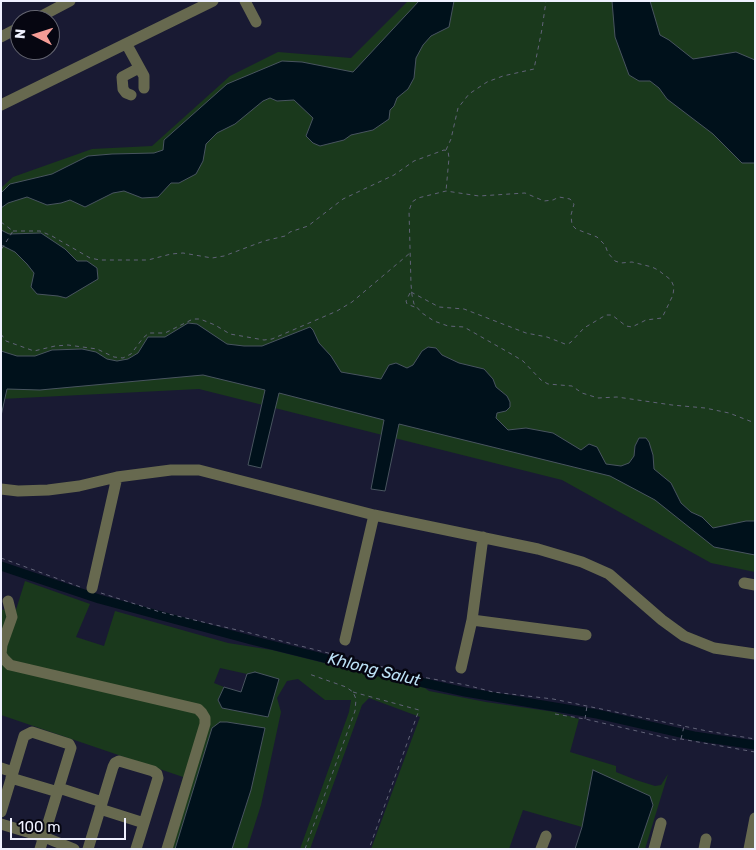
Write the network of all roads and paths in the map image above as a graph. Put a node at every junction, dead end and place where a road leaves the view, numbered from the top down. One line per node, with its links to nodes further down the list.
1 (70, 1): 5 (street)
2 (246, 1): 6 (street)
3 (546, 1): 12 (path)
4 (209, 2): 7 (street)
5 (53, 10)
6 (256, 22)
7 (127, 45): 8 (street); 11 (street)
8 (139, 68): 9 (street); 10 (street)
9 (144, 88)
10 (131, 95)
11 (3, 100)
12 (446, 150): 13 (path); 15 (path)
13 (446, 191): 17 (path); 18 (path)
14 (1, 222): 15 (path)
15 (12, 231): 16 (path)
16 (1, 250)
17 (411, 252): 18 (path); 20 (path)
18 (412, 292): 19 (path); 19 (path)
19 (418, 308): 21 (path)
20 (1, 334)
21 (755, 423)
22 (117, 477): 23 (street); 24 (street); 27 (street)
23 (1, 489)
24 (374, 515): 25 (street); 31 (street)
25 (483, 537): 29 (street); 32 (street)
26 (1, 558): 27 (path)
27 (92, 590): 36 (path)
28 (8, 601): 58 (street)
29 (472, 620): 30 (street); 33 (street)
30 (586, 635)
31 (345, 640)
32 (755, 654)
33 (460, 668)
34 (309, 674): 35 (path)
35 (353, 692): 59 (path); 60 (path)
36 (587, 707): 38 (path); 39 (path)
37 (555, 714): 38 (path)
38 (585, 718): 40 (path)
39 (684, 726): 40 (path); 41 (path)
40 (681, 738): 42 (path)
41 (755, 739)
42 (755, 752)
43 (1, 768): 44 (street)
44 (12, 775): 45 (street); 45 (street); 47 (street)
45 (59, 790): 46 (street); 53 (street)
46 (101, 805): 49 (street); 49 (street); 56 (street)
47 (1, 812)
48 (755, 818): 63 (street)
49 (144, 823): 57 (street)
50 (661, 823): 62 (street)
51 (1, 824): 53 (street)
52 (546, 836): 61 (street)
53 (44, 837): 54 (street); 55 (street)
54 (40, 849)
55 (74, 849)
56 (88, 849)
57 (136, 849)
58 (166, 849)
59 (305, 849)
60 (369, 849)
61 (541, 849)
62 (654, 849)
63 (749, 849)

